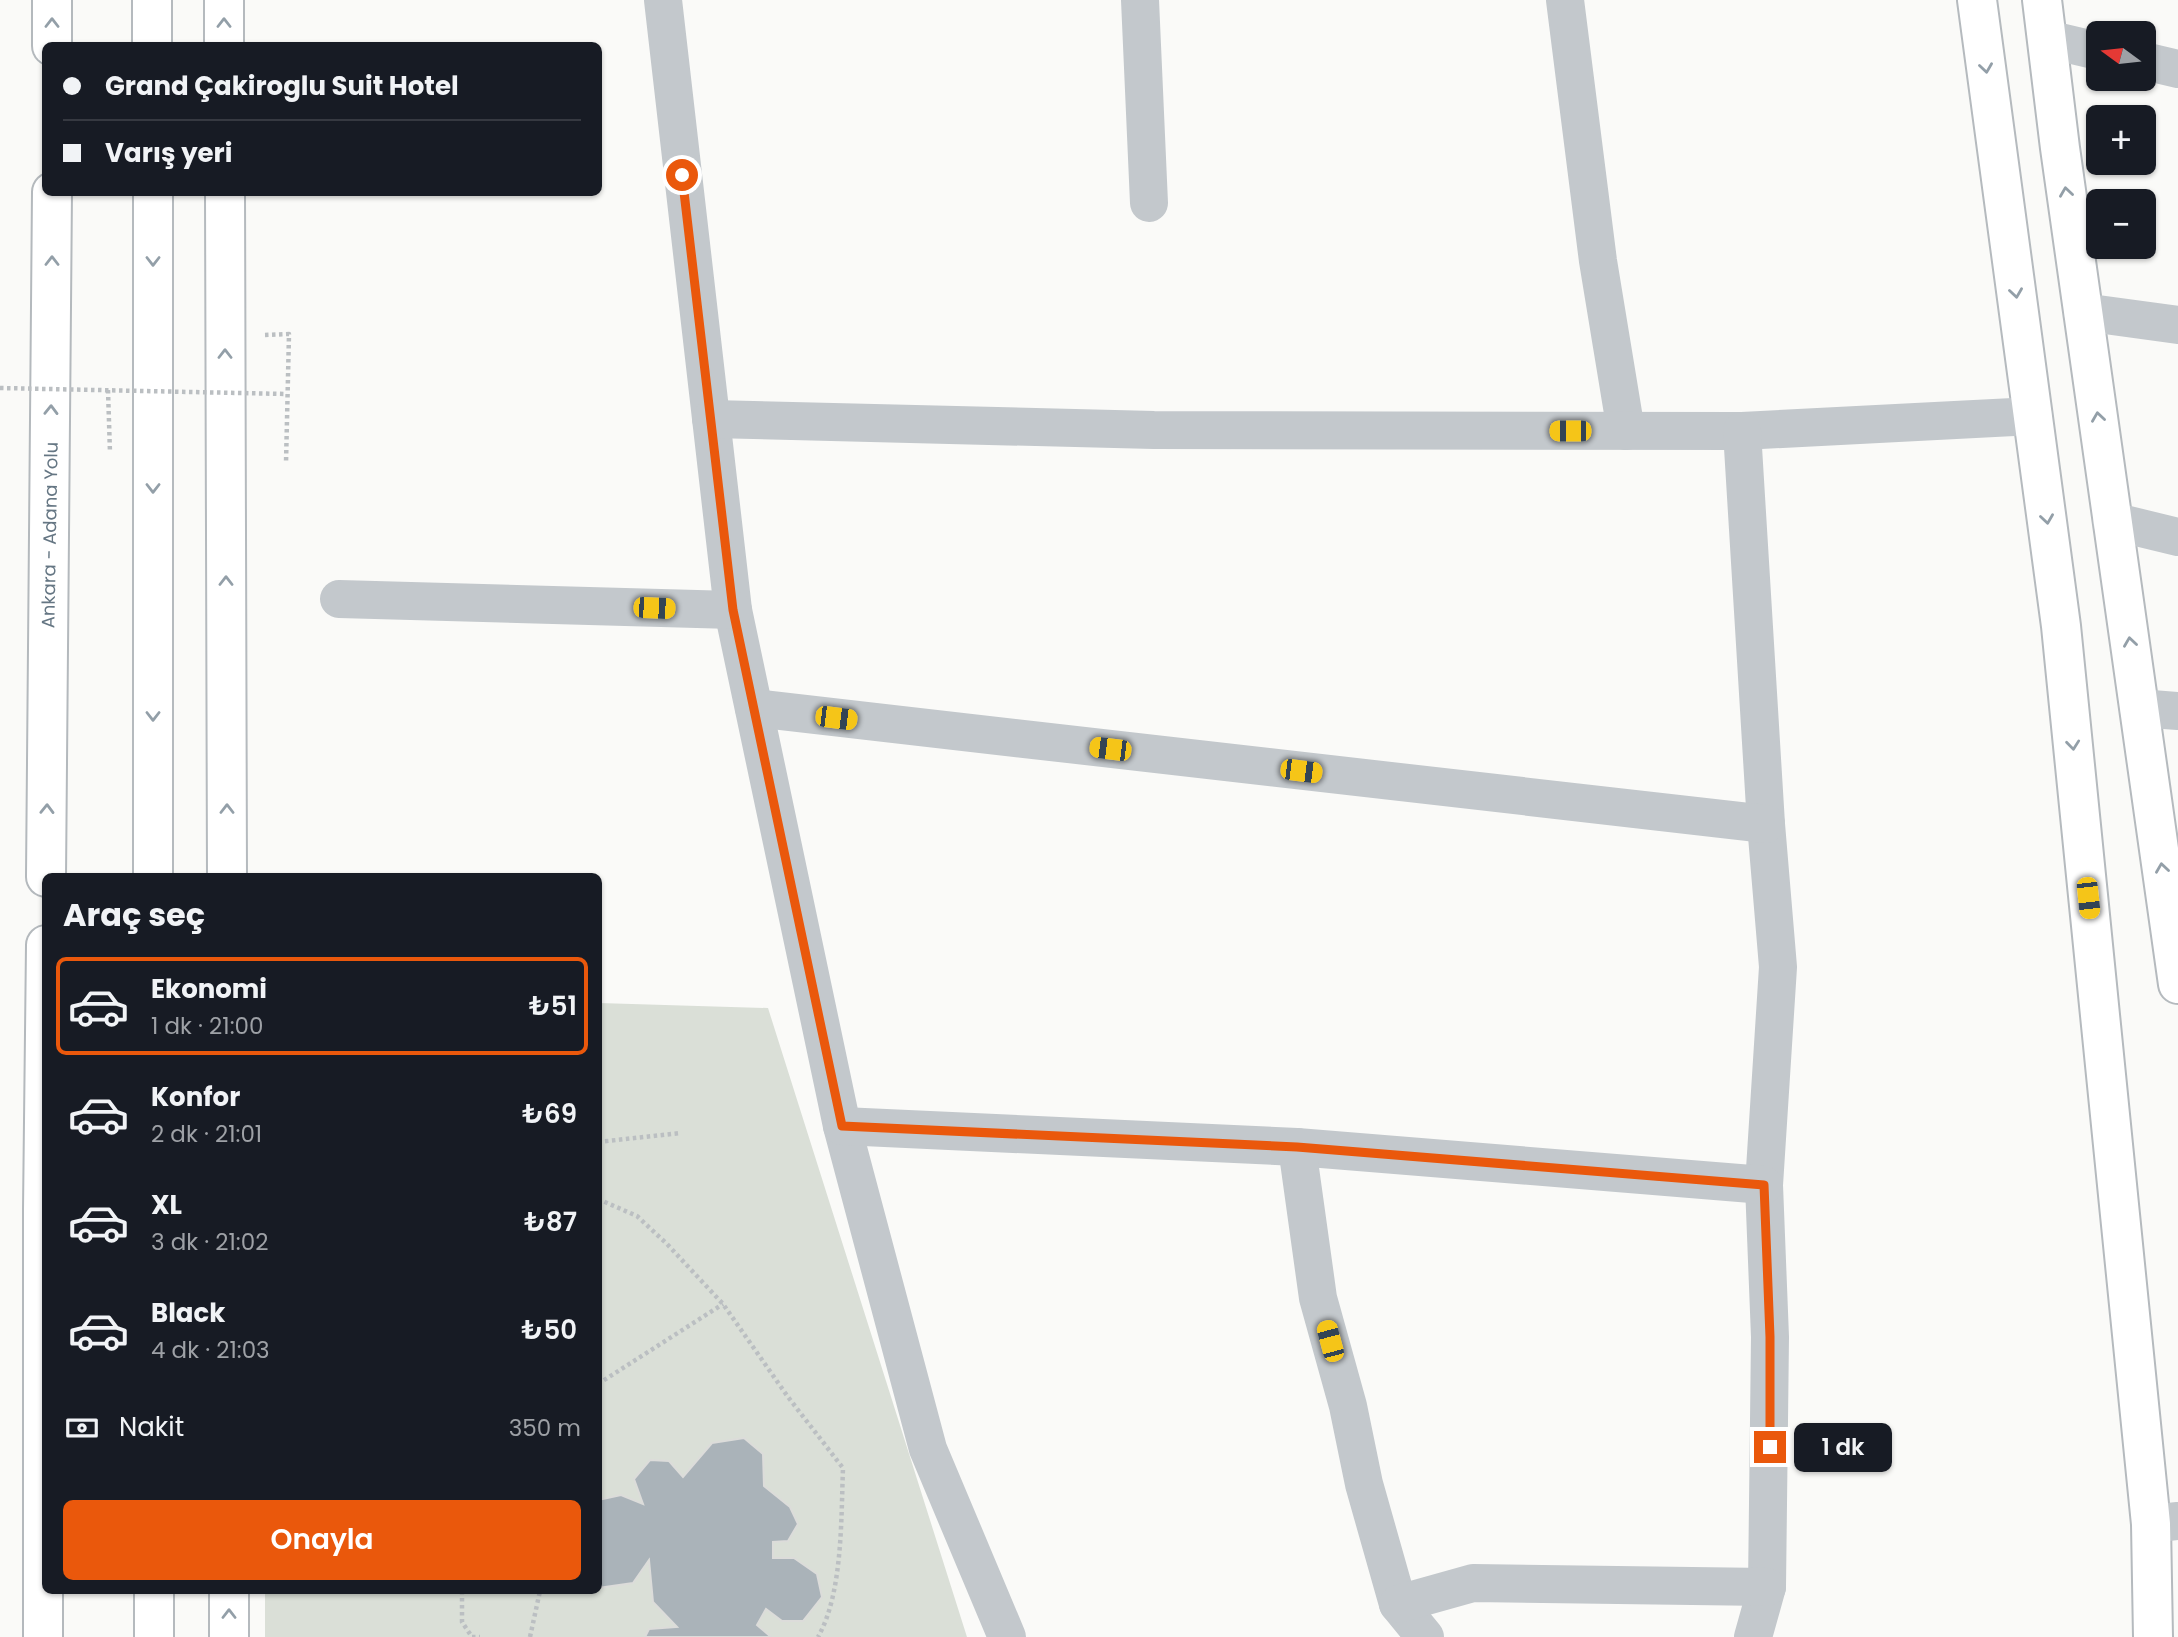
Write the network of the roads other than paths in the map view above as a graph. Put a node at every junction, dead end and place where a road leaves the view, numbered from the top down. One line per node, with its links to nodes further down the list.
1 (52, 0): 10 (main road, one-way to 1)
2 (152, 0): 11 (main road)
3 (224, 0): 12 (main road, one-way to 3)
4 (663, 0): 23 (street)
5 (1140, 0): 19 (street)
6 (1565, 0): 24 (street)
7 (1977, 0): 22 (main road, one-way to 22)
8 (2042, 0): 9 (main road)
9 (2047, 39): 13 (street); 20 (main road, one-way to 9)
10 (52, 42)
11 (152, 42)
12 (224, 42)
13 (2086, 48)
14 (2156, 64): 15 (street)
15 (2178, 69)
16 (52, 196): 34 (main road, Ankara - Adana Yolu, one-way to 16)
17 (153, 196): 35 (main road, one-way to 35)
18 (225, 196): 36 (main road, one-way to 18)
19 (1149, 203)
20 (2083, 312): 21 (street); 26 (main road, one-way to 20)
21 (2178, 325)
22 (2033, 416): 25 (street); 41 (main road, one-way to 41)
23 (710, 419): 24 (street); 29 (street)
24 (1626, 431): 25 (street)
25 (1742, 431): 33 (street)
26 (2112, 520): 27 (street); 31 (main road, one-way to 26)
27 (2178, 537)
28 (339, 599): 29 (street)
29 (733, 610): 30 (street)
30 (754, 708): 33 (street); 38 (street)
31 (2139, 708): 32 (street); 37 (main road, one-way to 31)
32 (2178, 711)
33 (1766, 824): 40 (street)
34 (46, 873)
35 (153, 873)
36 (227, 873)
37 (2178, 984)
38 (842, 1126): 39 (street); 50 (street)
39 (1297, 1147): 40 (street); 46 (street)
40 (1764, 1185): 42 (street)
41 (2165, 1522): 53 (main road)
42 (1766, 1587): 46 (street); 52 (street)
43 (43, 1594): 47 (main road)
44 (154, 1594): 48 (main road)
45 (229, 1594): 49 (main road, one-way to 45)
46 (1398, 1604): 51 (street)
47 (43, 1637)
48 (155, 1637)
49 (229, 1637)
50 (1007, 1637)
51 (1425, 1637)
52 (1754, 1637)
53 (2153, 1637)

